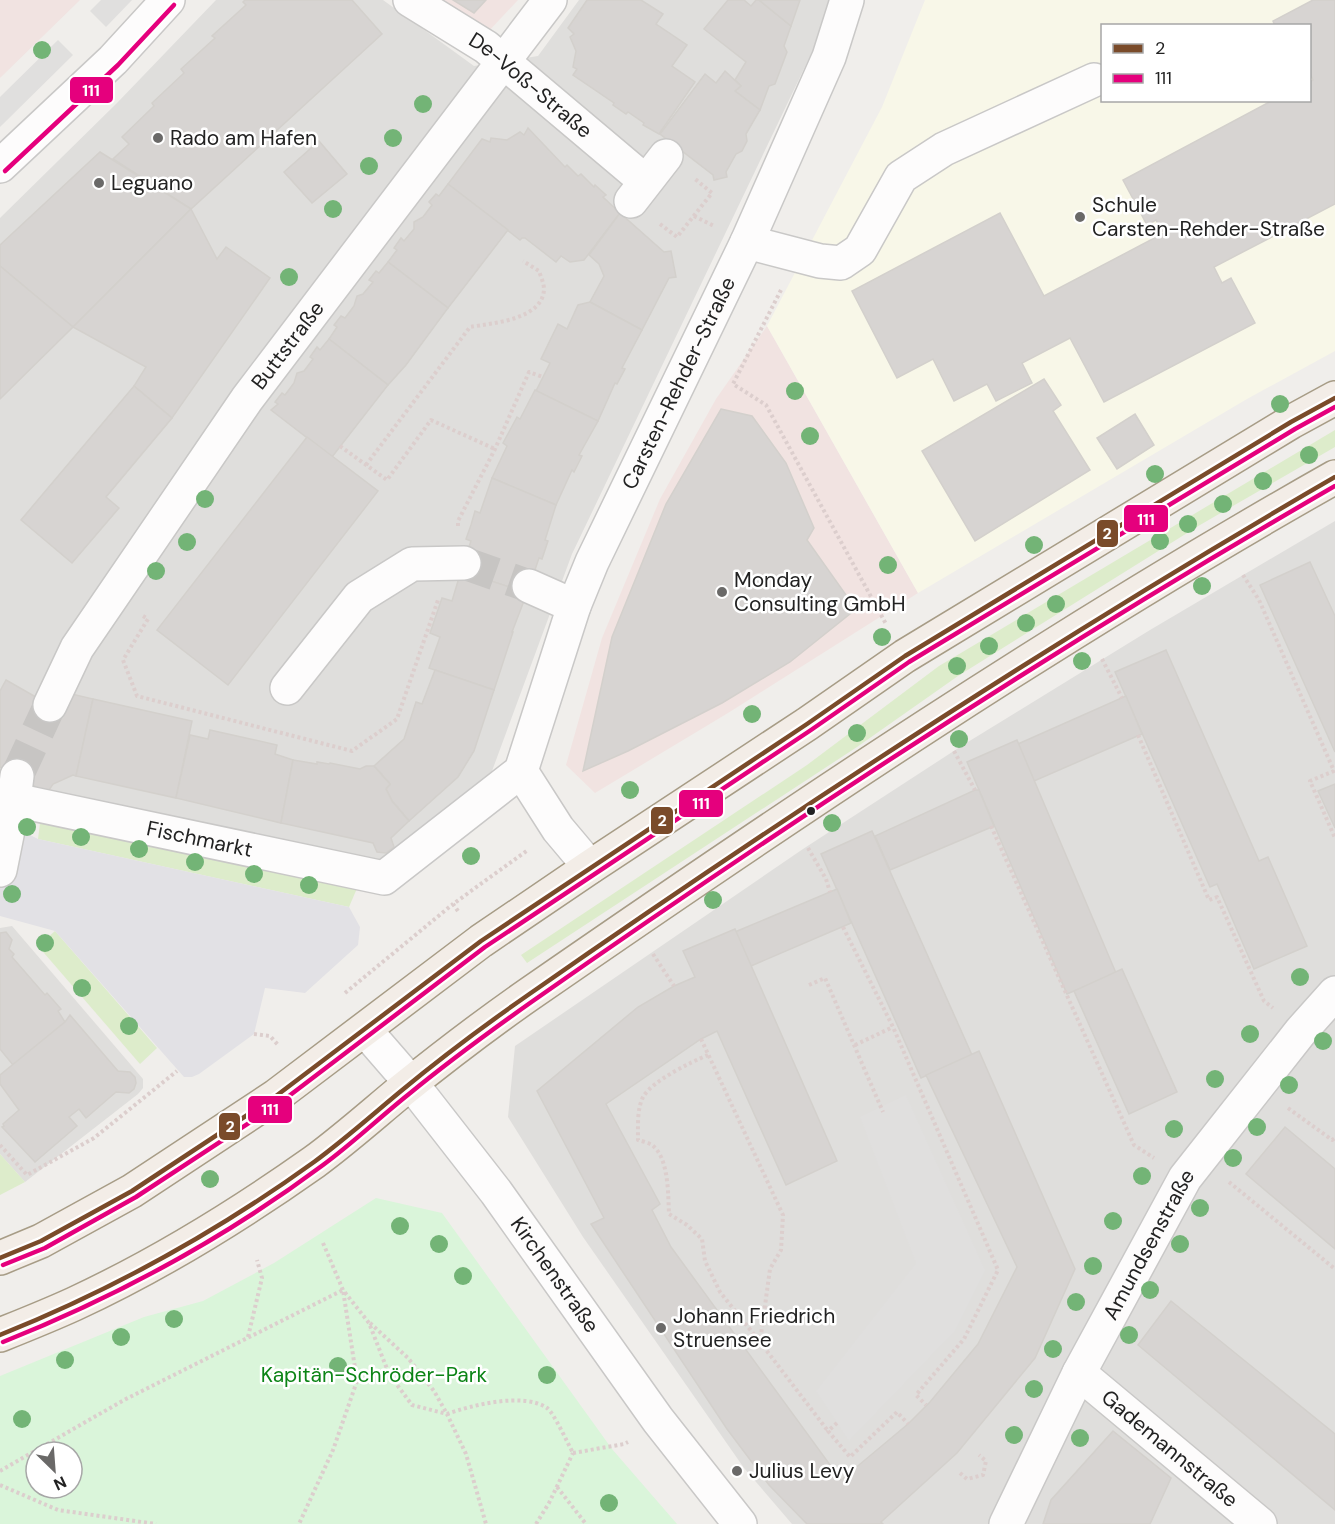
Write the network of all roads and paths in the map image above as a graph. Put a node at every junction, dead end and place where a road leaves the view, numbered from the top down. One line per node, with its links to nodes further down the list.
1 (168, 0): 8 (street)
2 (410, 0): 5 (street, De-Voß-Straße)
3 (549, 0): 5 (street, Buttstraße)
4 (848, 0): 11 (street, Carsten-Rehder-Straße)
5 (504, 61): 7 (street, De-Voß-Straße); 31 (street, Buttstraße)
6 (1094, 80): 11 (street)
7 (666, 156)
8 (0, 166)
9 (712, 193): 10 (path)
10 (677, 237)
11 (747, 242): 26 (street, Carsten-Rehder-Straße)
12 (523, 261): 18 (path)
13 (543, 377): 17 (path)
14 (1335, 399): 40 (main road)
15 (766, 405): 25 (path)
16 (340, 446): 18 (path)
17 (495, 449): 18 (path); 20 (path)
18 (366, 465)
19 (1335, 477): 61 (main road)
20 (458, 521): 21 (path); 22 (path)
21 (466, 523)
22 (457, 563): 27 (path); 29 (street)
23 (528, 586): 26 (street)
24 (1259, 600): 39 (path)
25 (874, 604)
26 (574, 606): 34 (street, Carsten-Rehder-Straße)
27 (148, 619)
28 (1111, 673): 30 (path)
29 (287, 688)
30 (1122, 698)
31 (50, 705)
32 (1138, 735): 50 (path)
33 (965, 770): 35 (path)
34 (521, 771): 36 (street, Fischmarkt); 38 (street)
35 (975, 790)
36 (10, 791): 42 (street, Fischmarkt)
37 (991, 826): 64 (path)
38 (558, 829): 40 (street); 44 (path)
39 (1335, 838)
40 (590, 867): 54 (main road)
41 (819, 867): 43 (path)
42 (0, 870)
43 (830, 892)
44 (453, 904): 45 (path); 52 (path)
45 (460, 914)
46 (843, 927): 53 (path)
47 (671, 979): 49 (path)
48 (809, 985): 57 (path)
49 (674, 986)
50 (1257, 986)
51 (1335, 993): 77 (street, Amundsenstraße)
52 (344, 994)
53 (893, 1027): 57 (path); 78 (path)
54 (365, 1030): 61 (street, Kirchenstraße); 69 (main road)
55 (254, 1034): 58 (path)
56 (701, 1039): 59 (path)
57 (855, 1045): 62 (path)
58 (280, 1047)
59 (708, 1055): 76 (path); 76 (path)
60 (177, 1071): 66 (path)
61 (411, 1083): 74 (main road); 80 (street, Kirchenstraße)
62 (883, 1112)
63 (1300, 1117): 65 (path)
64 (1130, 1135)
65 (1335, 1138)
66 (0, 1145)
67 (1239, 1190): 71 (path)
68 (323, 1243): 72 (path)
69 (0, 1258)
70 (257, 1260): 75 (path)
71 (1335, 1269)
72 (343, 1290): 73 (path); 75 (path); 91 (path)
73 (369, 1323): 79 (path); 79 (path)
74 (0, 1335)
75 (247, 1338): 86 (path)
76 (760, 1342): 83 (path)
77 (1079, 1373): 96 (street, Amundsenstraße); 97 (street, Gademannstraße)
78 (927, 1405)
79 (447, 1414): 84 (path); 92 (path)
80 (658, 1420): 84 (path); 95 (street, Kirchenstraße)
81 (837, 1423): 83 (path)
82 (908, 1424): 83 (path)
83 (828, 1431)
84 (573, 1453): 89 (path)
85 (979, 1455): 87 (path)
86 (0, 1471)
87 (960, 1473)
88 (0, 1485): 90 (path)
89 (556, 1487): 93 (path); 94 (path)
90 (156, 1524)
91 (299, 1524)
92 (486, 1524)
93 (536, 1524)
94 (586, 1524)
95 (740, 1524)
96 (1006, 1524)
97 (1260, 1524)

